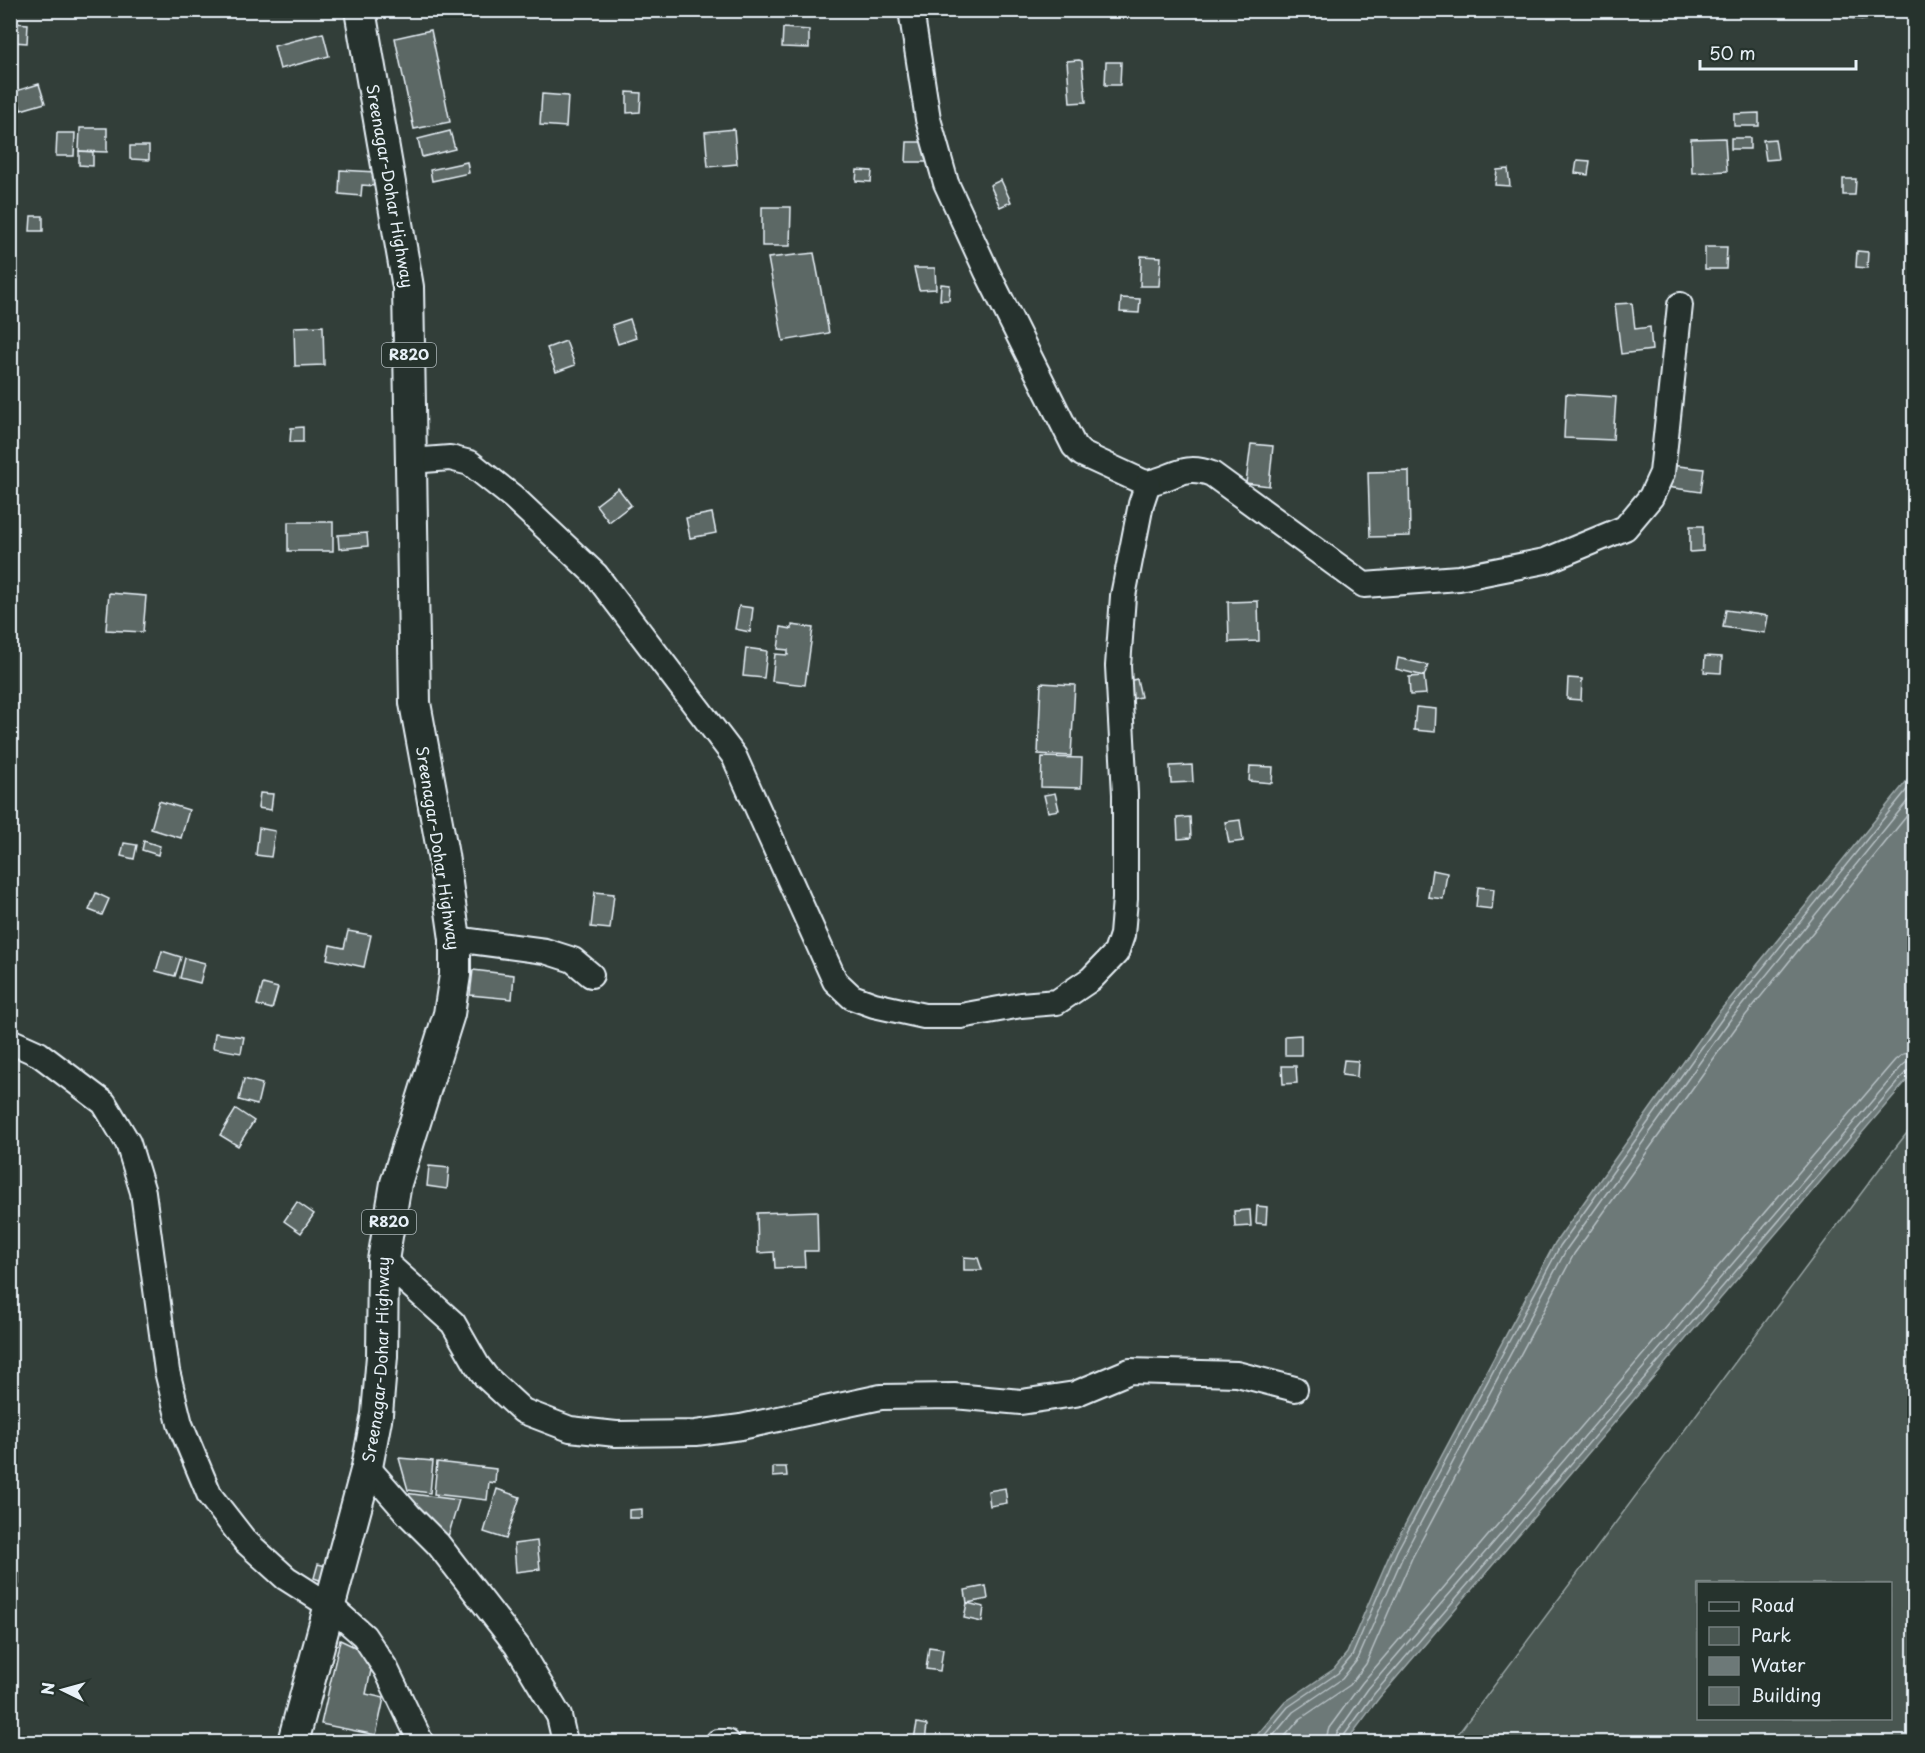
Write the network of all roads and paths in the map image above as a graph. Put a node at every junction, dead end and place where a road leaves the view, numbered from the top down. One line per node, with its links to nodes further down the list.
1 (360, 10): 4 (main road, Sreenagar-Dohar Highway / R820)
2 (911, 10): 5 (street)
3 (1680, 305): 5 (street)
4 (411, 461): 5 (street); 6 (main road, Sreenagar-Dohar Highway / R820)
5 (1148, 483)
6 (455, 939): 7 (street); 9 (main road, Sreenagar-Dohar Highway / R820)
7 (591, 975)
8 (10, 1041): 12 (street)
9 (383, 1260): 10 (street); 11 (main road, Sreenagar-Dohar Highway / R820)
10 (1295, 1389)
11 (367, 1467): 12 (main road, Sreenagar-Dohar Highway / R820); 15 (street)
12 (330, 1606): 13 (main road, Sreenagar-Dohar Highway / R820); 14 (street)
13 (293, 1743)
14 (421, 1743)
15 (565, 1743)
16 (718, 1743): 17 (street)
17 (727, 1743)

